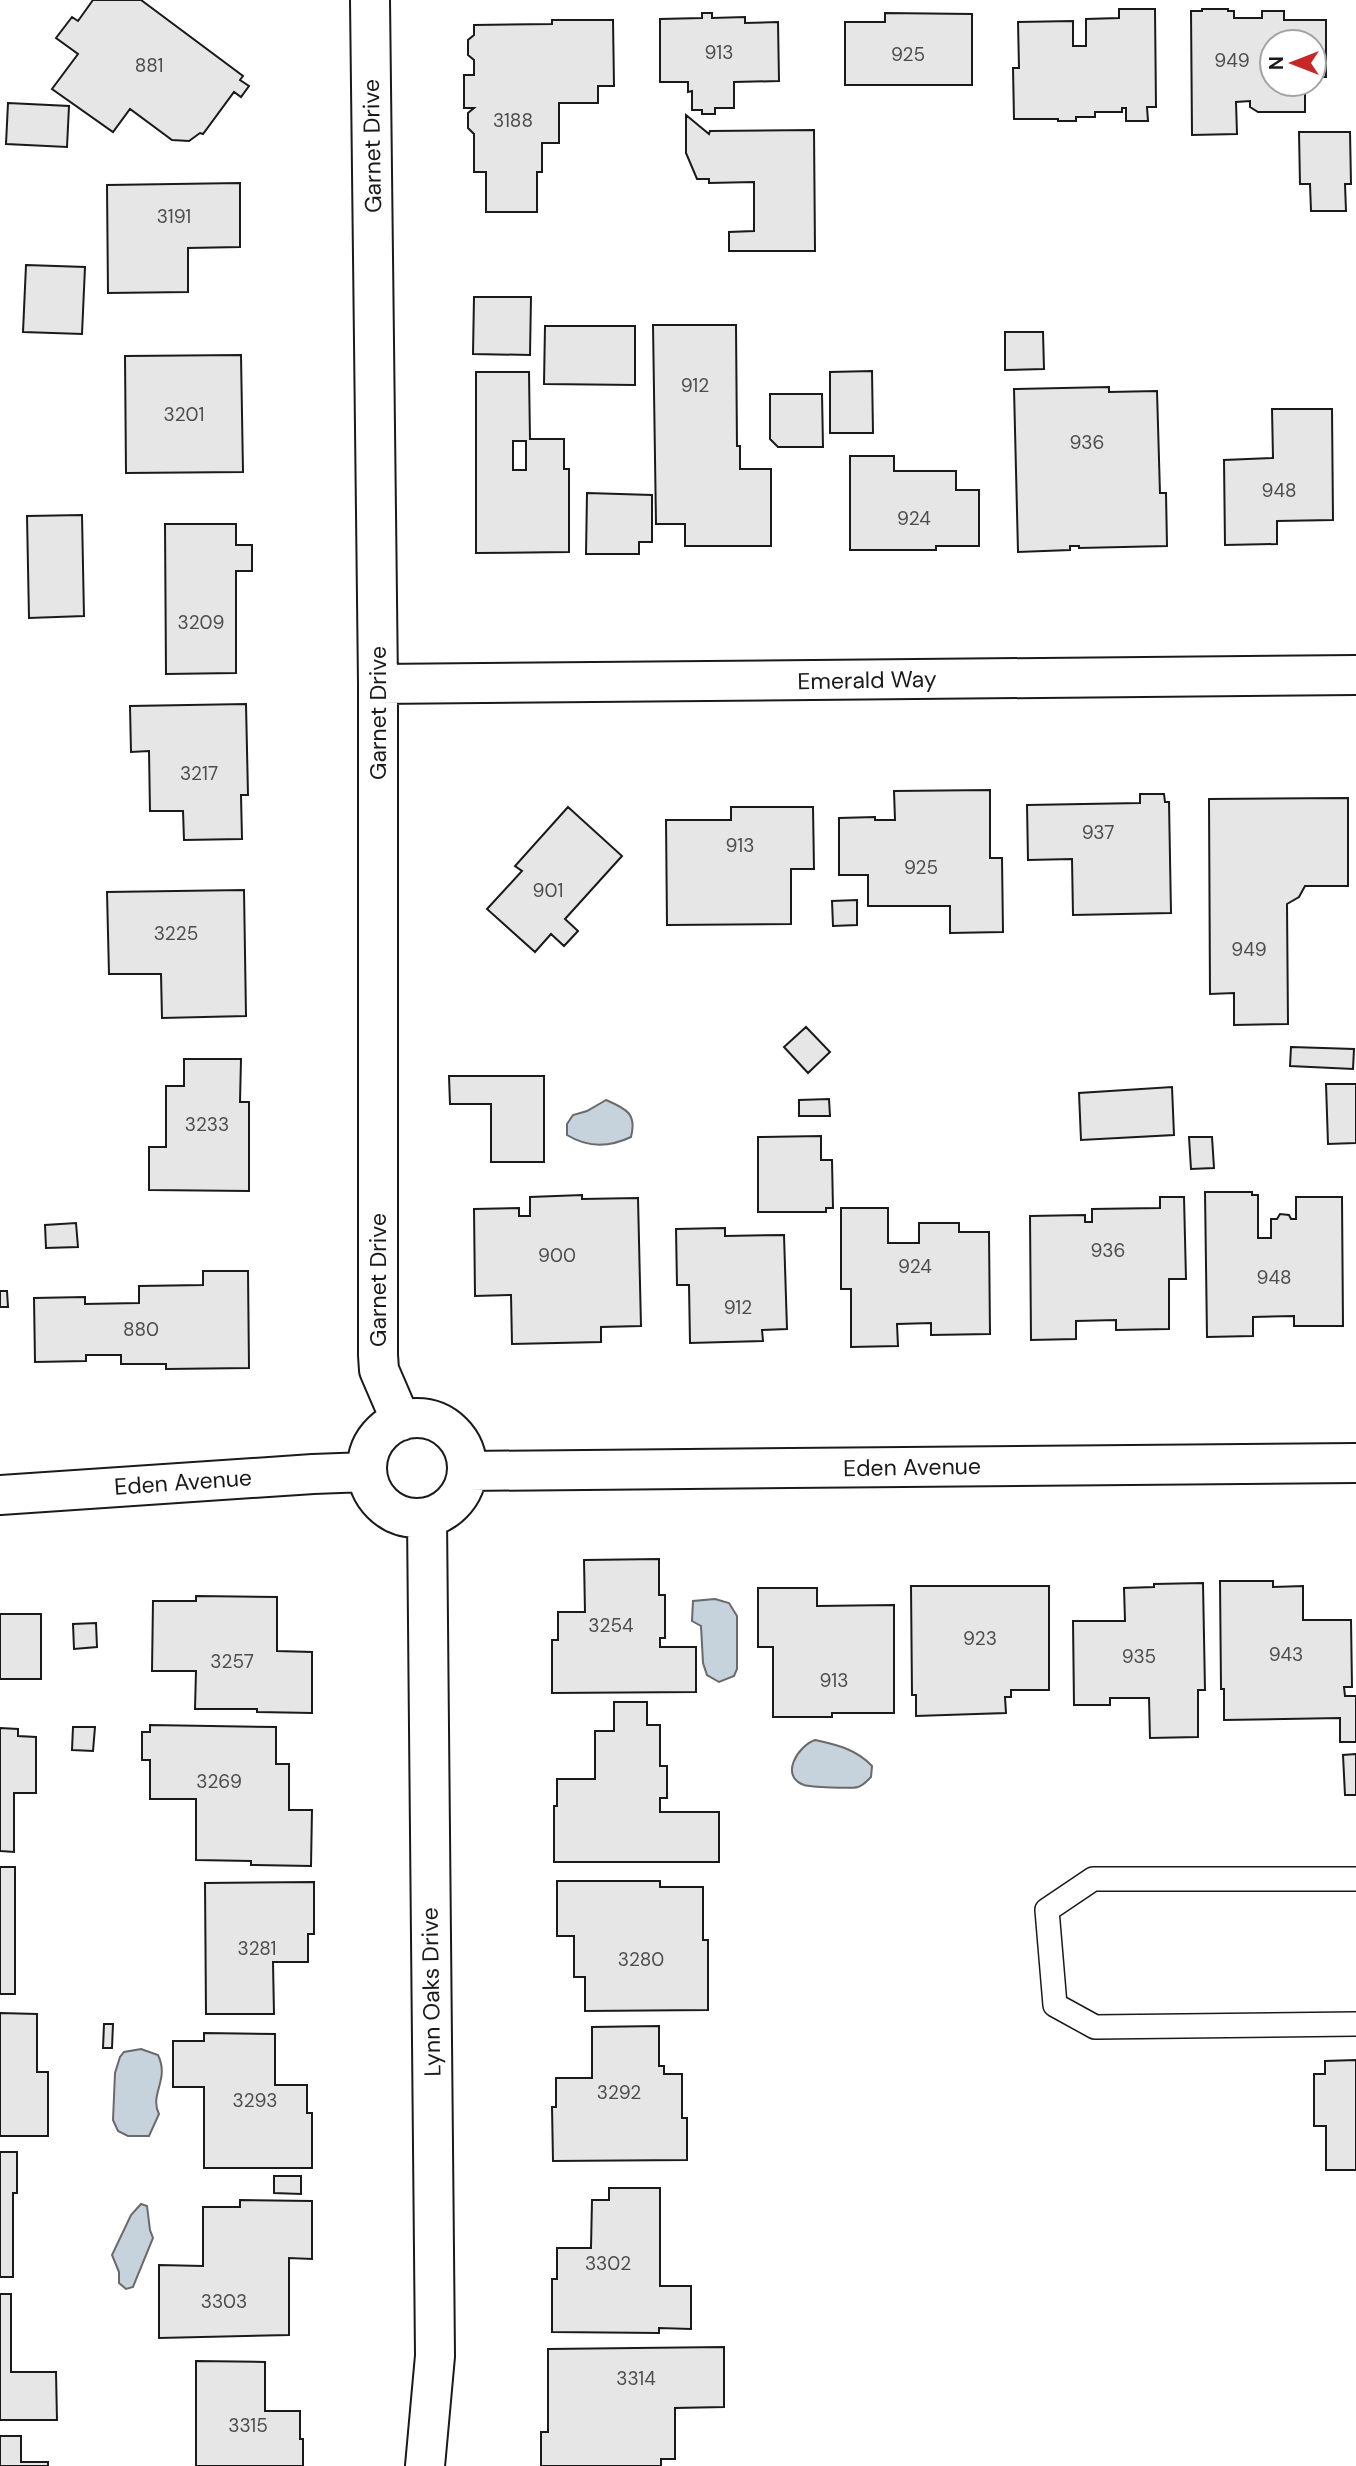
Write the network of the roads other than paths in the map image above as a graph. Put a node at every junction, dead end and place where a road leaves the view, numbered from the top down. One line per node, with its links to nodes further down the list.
1 (370, 0): 3 (street, Garnet Drive)
2 (1356, 675): 3 (street, Emerald Way)
3 (378, 684): 4 (street, Garnet Drive)
4 (401, 1421): 6 (street); 7 (street)
5 (1356, 1462): 6 (street, Eden Avenue)
6 (468, 1471): 9 (street)
7 (367, 1472): 8 (street, Eden Avenue); 9 (street)
8 (0, 1494)
9 (427, 1518): 12 (street, Lynn Oaks Drive)
10 (1356, 1879): 11 (lane)
11 (1356, 2024)
12 (425, 2466)

